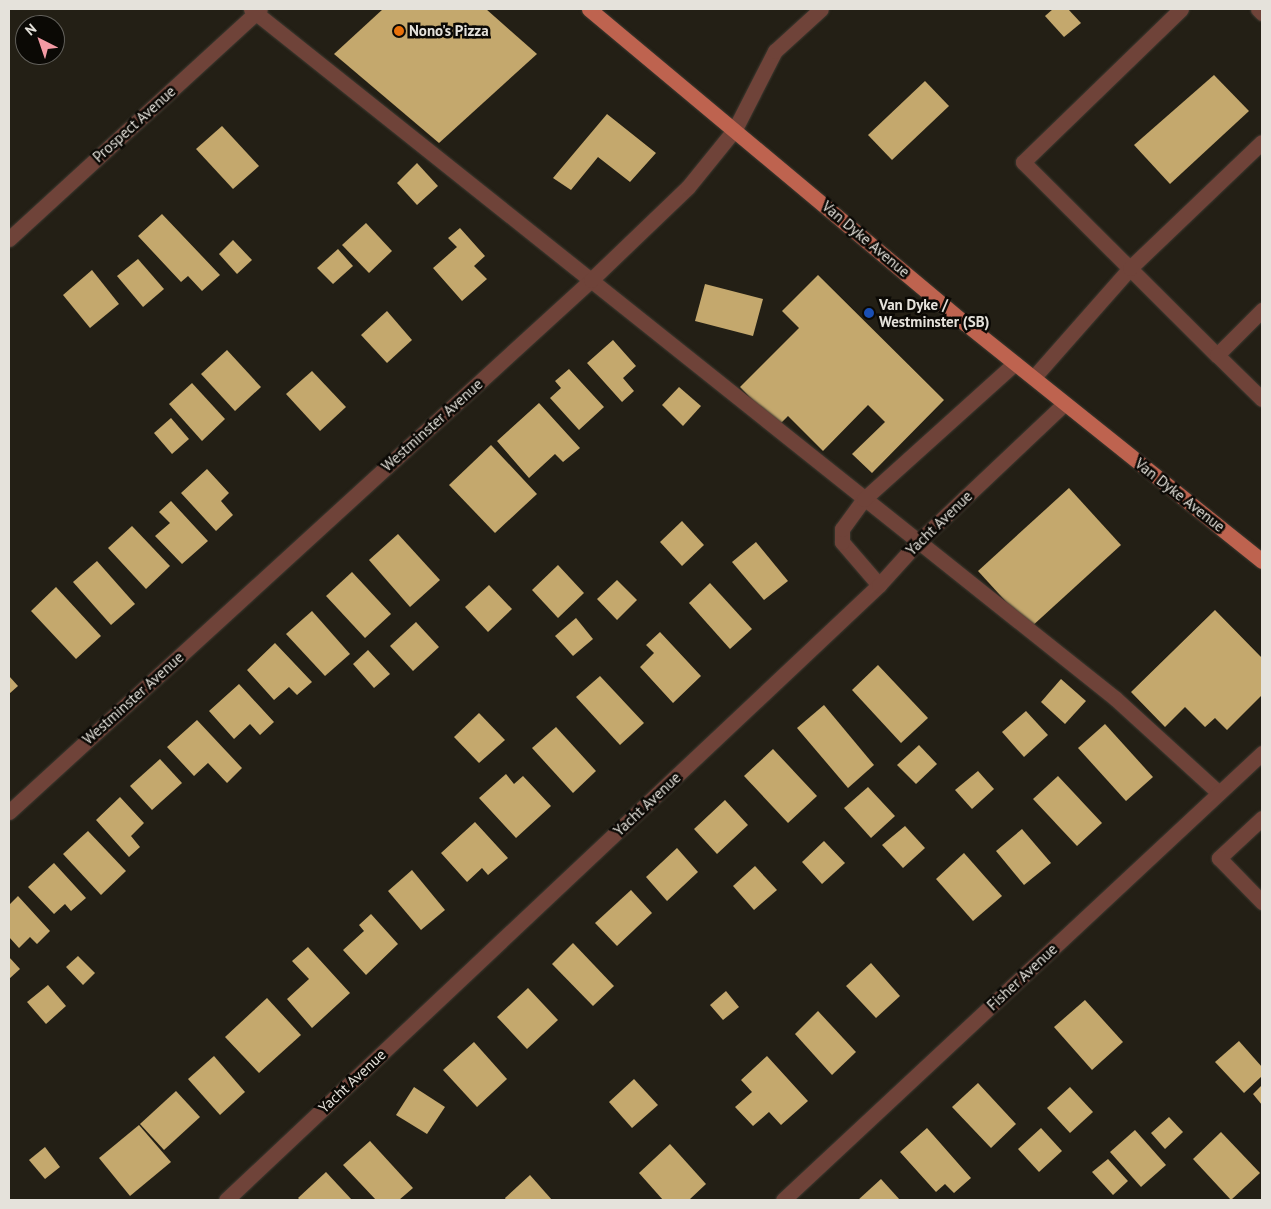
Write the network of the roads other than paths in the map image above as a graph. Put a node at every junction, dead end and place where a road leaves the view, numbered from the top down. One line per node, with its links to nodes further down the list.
1 (589, 9): 7 (main road, Van Dyke Avenue)
2 (820, 9): 7 (street, Westminster Avenue)
3 (1181, 9): 10 (street)
4 (1258, 9): 6 (street)
5 (255, 10): 9 (street, Prospect Avenue); 11 (street)
6 (1262, 13)
7 (735, 129): 11 (street, Westminster Avenue); 14 (main road, Van Dyke Avenue)
8 (1262, 142): 10 (street)
9 (9, 239)
10 (1130, 268): 13 (street); 15 (street)
11 (591, 280): 18 (street); 24 (street, Westminster Avenue)
12 (1262, 310): 13 (street)
13 (1218, 355): 16 (street)
14 (1016, 363): 15 (main road, Van Dyke Avenue); 18 (street)
15 (1034, 378): 17 (main road, Van Dyke Avenue)
16 (1262, 399)
17 (1064, 404): 19 (street, Yacht Avenue); 20 (main road, Van Dyke Avenue)
18 (864, 499): 19 (street); 21 (street)
19 (918, 542): 21 (street, Yacht Avenue); 23 (street)
20 (1262, 561)
21 (879, 586): 27 (street, Yacht Avenue)
22 (1262, 753): 23 (street, Fisher Avenue)
23 (1219, 793): 28 (street, Fisher Avenue)
24 (9, 812)
25 (1262, 818): 26 (street)
26 (1262, 902)
27 (226, 1200)
28 (783, 1200)

